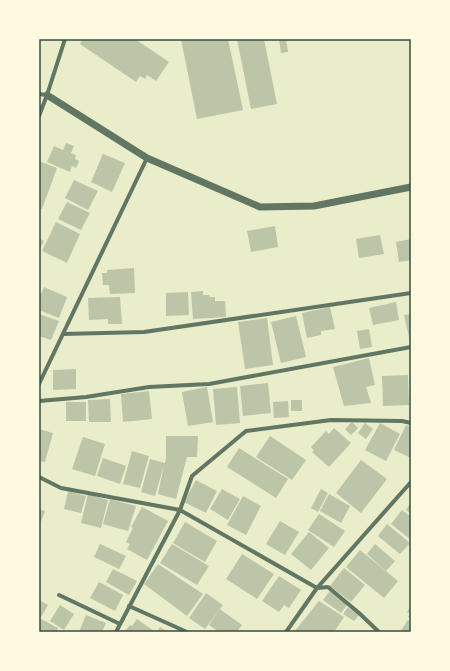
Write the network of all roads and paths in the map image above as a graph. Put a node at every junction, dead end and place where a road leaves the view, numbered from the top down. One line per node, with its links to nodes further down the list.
1 (65, 39): 3 (street)
2 (39, 94): 3 (street)
3 (47, 95): 4 (street); 5 (street)
4 (39, 116)
5 (147, 158): 6 (street); 8 (street)
6 (411, 188)
7 (411, 293): 8 (street)
8 (63, 334): 10 (street)
9 (411, 347): 11 (street)
10 (39, 384)
11 (39, 401)
12 (411, 422): 15 (street)
13 (39, 477): 15 (street)
14 (411, 482): 16 (street)
15 (180, 510): 16 (street); 18 (street)
16 (317, 588): 22 (street); 23 (street)
17 (59, 595): 19 (street)
18 (129, 606): 19 (street); 21 (street)
19 (120, 624): 20 (street)
20 (116, 632)
21 (187, 632)
22 (286, 632)
23 (379, 632)

